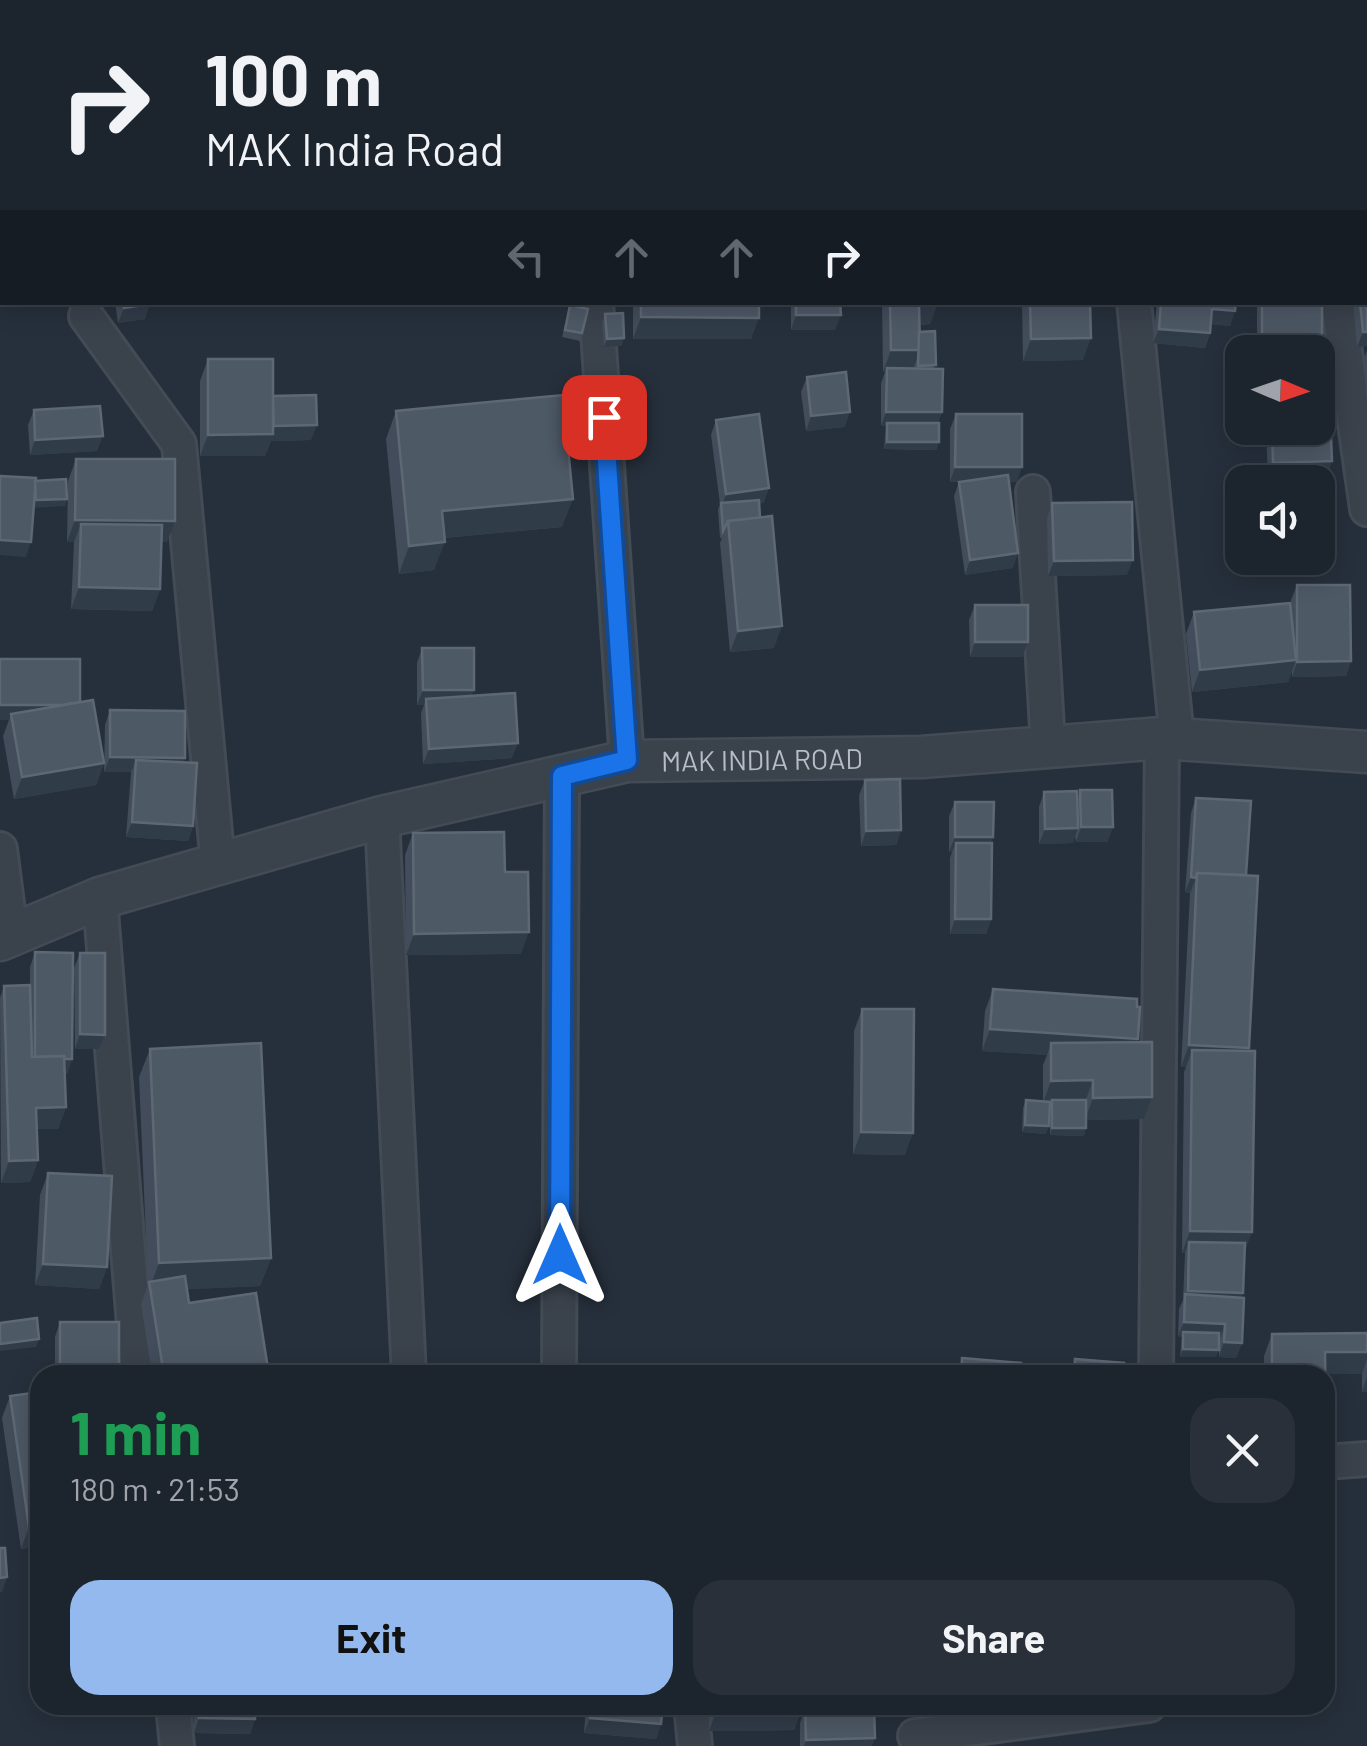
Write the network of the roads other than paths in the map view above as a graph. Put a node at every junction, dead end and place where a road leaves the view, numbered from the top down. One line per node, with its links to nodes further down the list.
1 (596, 305): 10 (street)
2 (1134, 305): 7 (street)
3 (1338, 305): 6 (street)
4 (86, 316): 14 (street)
5 (1033, 492): 8 (street)
6 (1367, 509)
7 (1169, 739): 8 (street, MAK INDIA ROAD); 9 (street, MAK INDIA ROAD); 20 (street)
8 (1048, 746): 10 (street, MAK INDIA ROAD)
9 (1367, 752)
10 (627, 760): 11 (street, MAK INDIA ROAD)
11 (562, 776): 12 (street, MAK INDIA ROAD); 19 (street)
12 (382, 817): 14 (street, MAK INDIA ROAD); 18 (street)
13 (0, 849): 16 (street)
14 (218, 865): 15 (street, MAK INDIA ROAD)
15 (100, 898): 16 (street, MAK INDIA ROAD); 17 (street)
16 (5, 938)
17 (137, 1365)
18 (408, 1365)
19 (559, 1365)
20 (1156, 1365)
21 (1366, 1459): 22 (street); 23 (street)
22 (1335, 1461)
23 (1367, 1470)
24 (174, 1715): 28 (street)
25 (691, 1715): 29 (street)
26 (1051, 1715): 27 (street)
27 (914, 1729)
28 (178, 1746)
29 (695, 1746)

